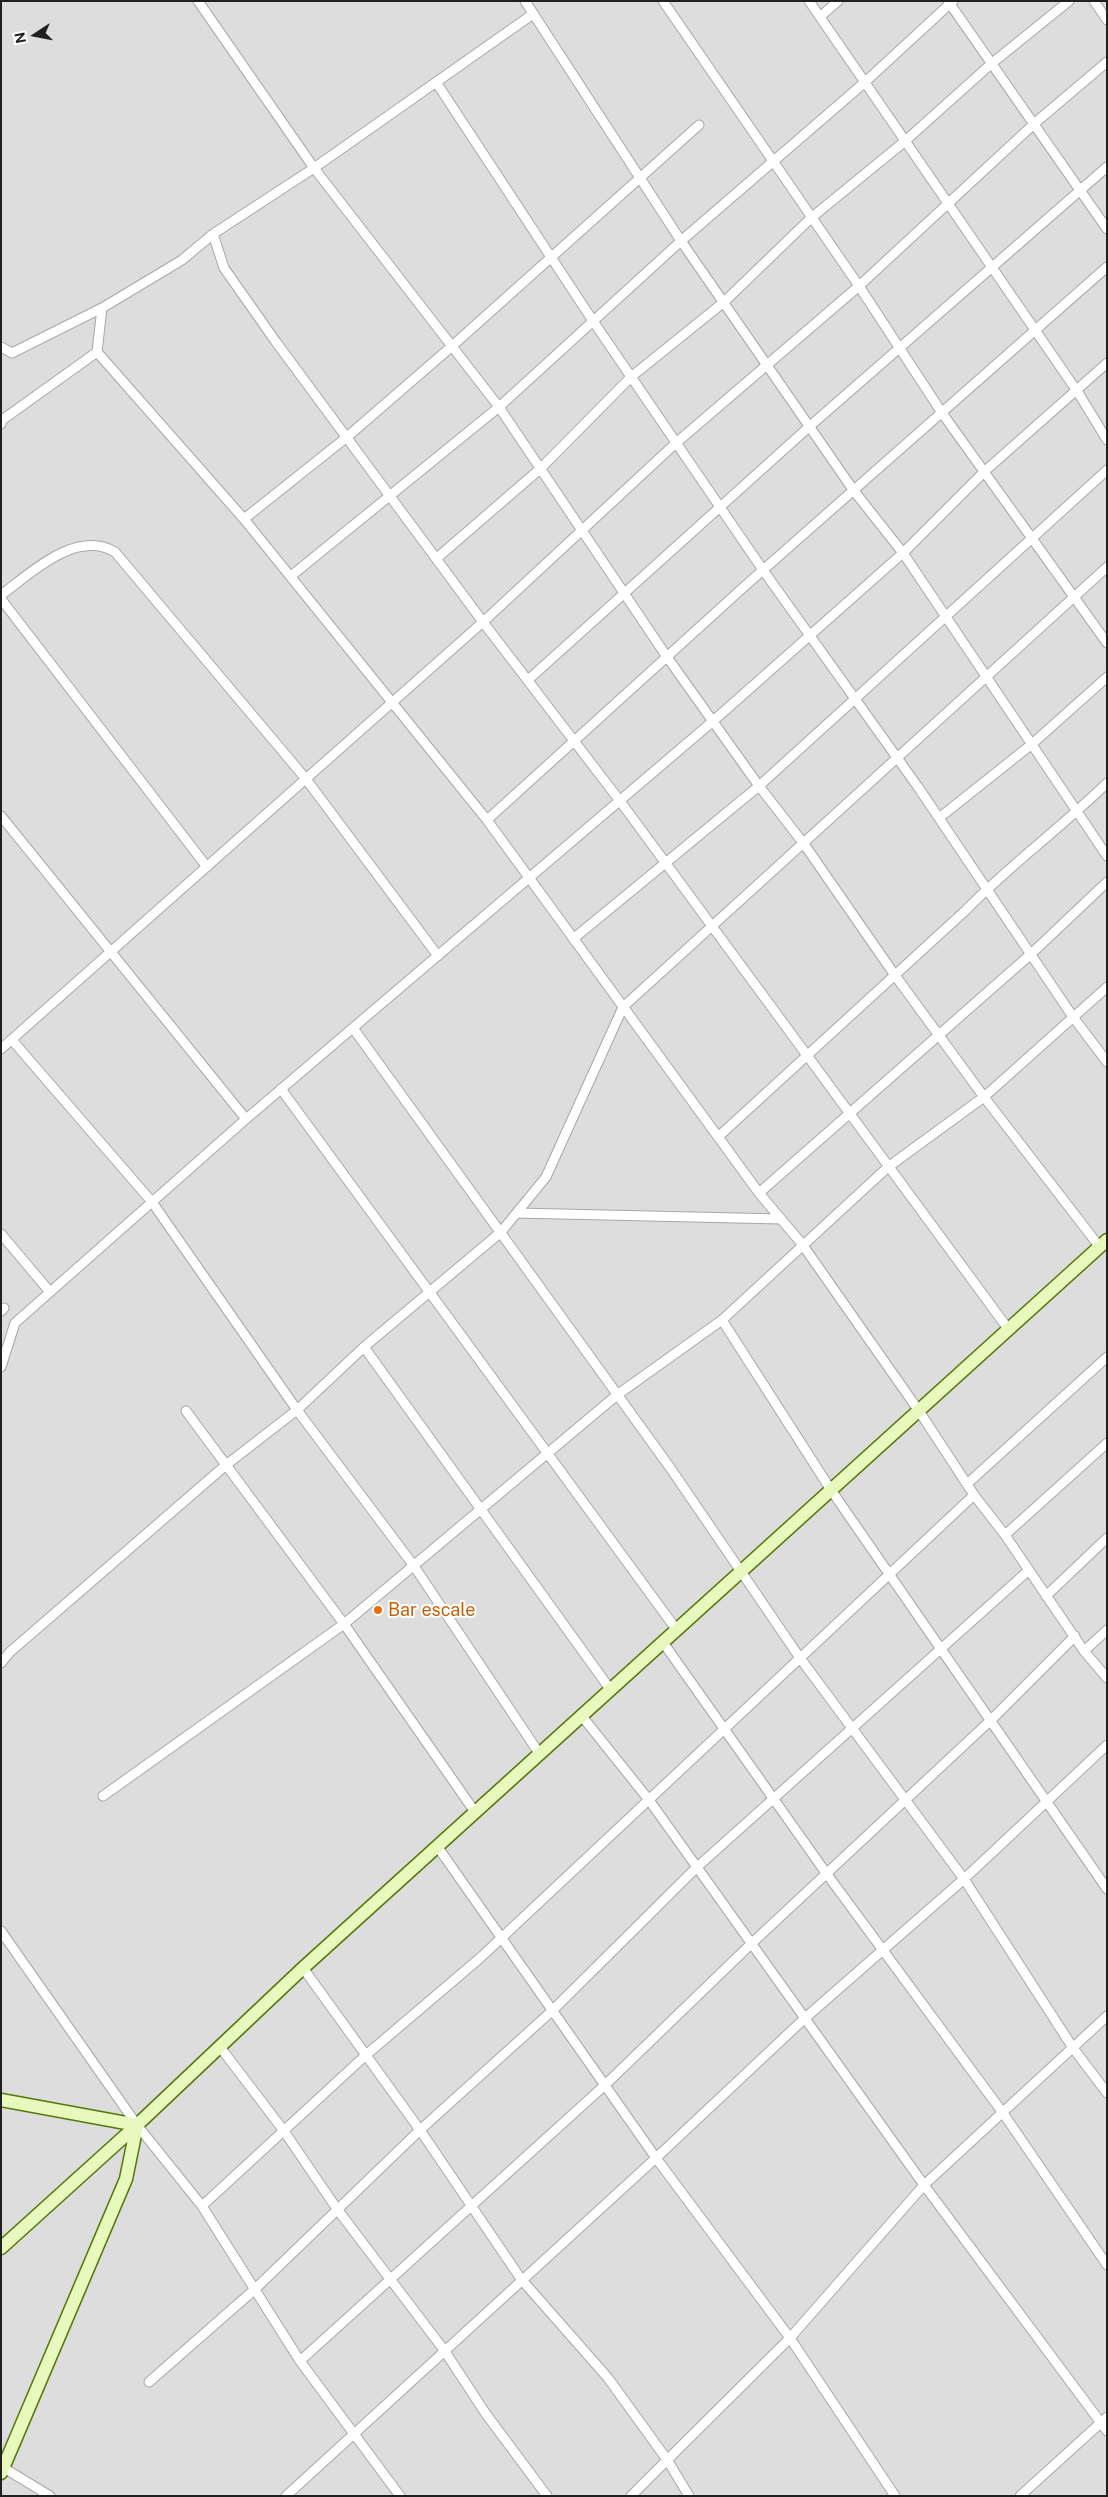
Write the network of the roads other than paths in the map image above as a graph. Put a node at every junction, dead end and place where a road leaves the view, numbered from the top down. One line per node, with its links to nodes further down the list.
1 (198, 1): 21 (street)
2 (525, 1): 9 (street)
3 (663, 1): 19 (street)
4 (810, 1): 10 (street)
5 (838, 1): 10 (street)
6 (1069, 1): 13 (street)
7 (1094, 1): 11 (street)
8 (950, 2): 13 (street); 15 (street)
9 (533, 14): 14 (street); 22 (street)
10 (821, 16): 15 (street)
11 (1107, 20)
12 (1107, 62): 16 (street)
13 (991, 64): 16 (street); 18 (street)
14 (436, 82): 21 (street); 29 (street)
15 (864, 83): 18 (street); 19 (street)
16 (1035, 123): 23 (street); 24 (street)
17 (698, 125): 22 (street)
18 (904, 142): 24 (street); 25 (street)
19 (774, 161): 25 (street); 28 (street)
20 (1107, 167): 23 (street)
21 (314, 168): 27 (street); 38 (street)
22 (640, 176): 28 (street); 29 (street)
23 (1079, 192): 26 (street); 30 (street)
24 (948, 205): 30 (street); 32 (street)
25 (811, 218): 32 (street); 33 (street)
26 (1107, 229)
27 (213, 234): 34 (street); 49 (street)
28 (681, 242): 33 (street); 35 (street)
29 (550, 257): 35 (street); 38 (street)
30 (992, 267): 36 (street); 39 (street)
31 (1107, 267): 36 (street)
32 (859, 286): 39 (street); 42 (street)
33 (724, 302): 42 (street); 43 (street)
34 (102, 308): 37 (street); 40 (street)
35 (593, 321): 43 (street); 45 (street)
36 (1034, 331): 44 (street); 46 (street)
37 (1, 347)
38 (451, 347): 45 (street); 49 (street)
39 (900, 349): 46 (street); 48 (street)
40 (97, 352): 47 (street); 58 (street)
41 (1107, 363): 44 (street)
42 (767, 366): 48 (street); 51 (street)
43 (631, 377): 51 (street); 52 (street)
44 (1076, 390): 50 (street); 54 (street)
45 (499, 408): 52 (street); 56 (street)
46 (942, 413): 54 (street); 55 (street)
47 (1, 424)
48 (810, 426): 55 (street); 57 (street)
49 (347, 437): 56 (street); 58 (street)
50 (1107, 440)
51 (676, 443): 57 (street); 59 (street)
52 (540, 469): 59 (street); 62 (street)
53 (1107, 470): 60 (street)
54 (985, 471): 60 (street); 61 (street)
55 (854, 491): 61 (street); 64 (street)
56 (389, 495): 62 (street); 65 (street)
57 (720, 508): 64 (street); 67 (street)
58 (244, 519): 65 (street)
59 (582, 530): 67 (street); 71 (street)
60 (1032, 537): 68 (street); 70 (street)
61 (903, 554): 70 (street); 72 (street)
62 (436, 558): 71 (street)
63 (1107, 567): 68 (street)
64 (763, 570): 72 (street); 74 (street)
65 (290, 576): 79 (street)
66 (1, 595): 84 (street)
67 (625, 595): 74 (street); 77 (street)
68 (1073, 595): 73 (street); 76 (street)
69 (1, 599): 95 (street)
70 (944, 615): 76 (street); 78 (street)
71 (483, 622): 77 (street); 79 (street)
72 (810, 636): 78 (street); 80 (street)
73 (1107, 643)
74 (666, 657): 80 (street); 81 (street)
75 (1107, 677): 82 (street)
76 (987, 678): 82 (street); 83 (street)
77 (528, 680): 81 (street)
78 (854, 698): 83 (street); 86 (street)
79 (393, 702): 84 (street); 91 (street)
80 (712, 722): 86 (street); 87 (street)
81 (574, 740): 87 (street); 91 (street)
82 (1032, 744): 88 (street); 90 (street)
83 (896, 756): 90 (street); 92 (street)
84 (306, 779): 95 (street); 103 (street)
85 (1107, 783): 88 (street)
86 (759, 786): 92 (street); 94 (street)
87 (620, 801): 94 (street); 96 (street)
88 (1077, 812): 93 (street); 98 (street)
89 (2, 817): 101 (street)
90 (939, 818): 98 (street)
91 (487, 820): 96 (street)
92 (804, 844): 99 (street); 104 (street)
93 (1107, 856)
94 (665, 863): 99 (street); 100 (street)
95 (207, 867): 101 (street)
96 (529, 878): 100 (street); 103 (street)
97 (1107, 882): 102 (street)
98 (987, 889): 102 (street); 104 (street)
99 (712, 926): 106 (street); 112 (street)
100 (573, 939): 106 (street)
101 (110, 952): 110 (street); 117 (street)
102 (1031, 954): 107 (street); 109 (street)
103 (438, 956): 108 (street)
104 (894, 974): 109 (street); 112 (street)
105 (1107, 987): 107 (street)
106 (623, 1007): 118 (street); 122 (street)
107 (1073, 1017): 113 (street); 115 (street)
108 (353, 1028): 114 (street); 124 (street)
109 (939, 1035): 115 (street); 116 (street)
110 (12, 1040): 111 (street); 121 (street)
111 (1, 1049)
112 (807, 1056): 116 (street); 118 (street)
113 (1107, 1062)
114 (281, 1089): 117 (street); 128 (street)
115 (984, 1097): 119 (street); 126 (street)
116 (850, 1115): 119 (street); 120 (street)
117 (246, 1119): 121 (street)
118 (718, 1137): 120 (street)
119 (888, 1167): 127 (street); 131 (street)
120 (759, 1193): 123 (street)
121 (152, 1202): 129 (street); 136 (street)
122 (517, 1212): 123 (street); 124 (street)
123 (781, 1219): 127 (street)
124 (501, 1232): 128 (street); 135 (street)
125 (1, 1234): 129 (street)
126 (1103, 1243): 131 (street)
127 (802, 1244): 130 (street); 138 (street)
128 (430, 1291): 132 (street); 140 (street)
129 (50, 1292): 134 (street)
130 (722, 1320): 135 (street); 143 (street)
131 (1008, 1330): 138 (street)
132 (364, 1347): 136 (street); 145 (street)
133 (1107, 1357): 142 (street)
134 (1, 1367)
135 (617, 1395): 140 (street); 150 (street)
136 (297, 1410): 141 (street); 148 (street)
137 (186, 1411): 141 (street)
138 (919, 1411): 142 (street); 143 (street)
139 (1107, 1443): 146 (street)
140 (548, 1453): 145 (street); 154 (street)
141 (226, 1465): 153 (street); 159 (street)
142 (967, 1484): 144 (street)
143 (831, 1490): 150 (street); 151 (street)
144 (974, 1495): 146 (street); 151 (street)
145 (481, 1509): 148 (street); 164 (street)
146 (1006, 1535): 149 (street)
147 (1107, 1538): 152 (street)
148 (414, 1566): 153 (street); 170 (street)
149 (1029, 1570): 152 (street); 158 (street)
150 (740, 1572): 154 (street); 161 (street)
151 (890, 1574): 158 (street); 161 (street)
152 (1046, 1596): 156 (street)
153 (344, 1624): 171 (street); 176 (street)
154 (676, 1629): 157 (street)
155 (1107, 1630): 160 (street)
156 (1074, 1636): 160 (street); 166 (street)
157 (662, 1641): 164 (street); 168 (street)
158 (941, 1649): 166 (street); 167 (street)
159 (6, 1651): 162 (street)
160 (1084, 1651): 163 (street)
161 (800, 1658): 167 (street); 168 (street)
162 (1, 1663)
163 (1107, 1678)
164 (610, 1689): 165 (street)
165 (581, 1715): 170 (street); 173 (street)
166 (991, 1720): 174 (street); 175 (street)
167 (852, 1728): 172 (street); 174 (street)
168 (724, 1730): 172 (street); 173 (street)
169 (1107, 1744): 175 (street)
170 (539, 1753): 176 (street)
171 (103, 1796)
172 (774, 1799): 178 (street); 179 (street)
173 (649, 1800): 178 (street); 183 (street)
174 (905, 1800): 179 (street); 180 (street)
175 (1047, 1800): 180 (street); 181 (street)
176 (475, 1812): 177 (street)
177 (437, 1846): 183 (street); 186 (street)
178 (696, 1868): 184 (street); 187 (street)
179 (826, 1873): 184 (street); 185 (street)
180 (964, 1879): 185 (street); 191 (street)
181 (1107, 1889)
182 (1, 1931): 197 (street)
183 (502, 1937): 187 (street); 192 (street)
184 (751, 1944): 189 (street); 193 (street)
185 (882, 1950): 189 (street); 196 (street)
186 (303, 1968): 190 (street); 192 (street)
187 (553, 2010): 193 (street); 198 (street)
188 (1107, 2016): 191 (street)
189 (804, 2019): 200 (street); 201 (street)
190 (220, 2046): 197 (street); 199 (street)
191 (1073, 2048): 194 (street); 196 (street)
192 (366, 2055): 198 (street); 199 (street)
193 (605, 2085): 200 (street); 203 (street)
194 (1107, 2093)
195 (1, 2100): 197 (street)
196 (1003, 2113): 201 (street); 206 (street)
197 (137, 2125): 202 (street); 205 (street); 218 (street)
198 (420, 2130): 203 (street); 204 (street)
199 (284, 2131): 202 (street); 204 (street)
200 (656, 2158): 207 (street); 210 (street)
201 (924, 2185): 210 (street); 214 (street)
202 (202, 2206): 209 (street)
203 (471, 2206): 207 (street); 208 (street)
204 (338, 2209): 208 (street); 209 (street)
205 (1, 2248)
206 (1107, 2265)
207 (521, 2279): 211 (street); 217 (street)
208 (390, 2280): 211 (street); 212 (street)
209 (254, 2290): 212 (street); 213 (street)
210 (790, 2338): 217 (street); 225 (street)
211 (444, 2350): 216 (street); 222 (street)
212 (300, 2361): 216 (street)
213 (149, 2382)
214 (1104, 2420): 215 (street); 226 (street)
215 (1107, 2432)
216 (353, 2434): 220 (street); 221 (street)
217 (668, 2461): 223 (street); 224 (street)
218 (2, 2470): 219 (street)
219 (50, 2496)
220 (286, 2496)
221 (400, 2496)
222 (548, 2496)
223 (632, 2496)
224 (689, 2496)
225 (896, 2496)
226 (1020, 2496)

